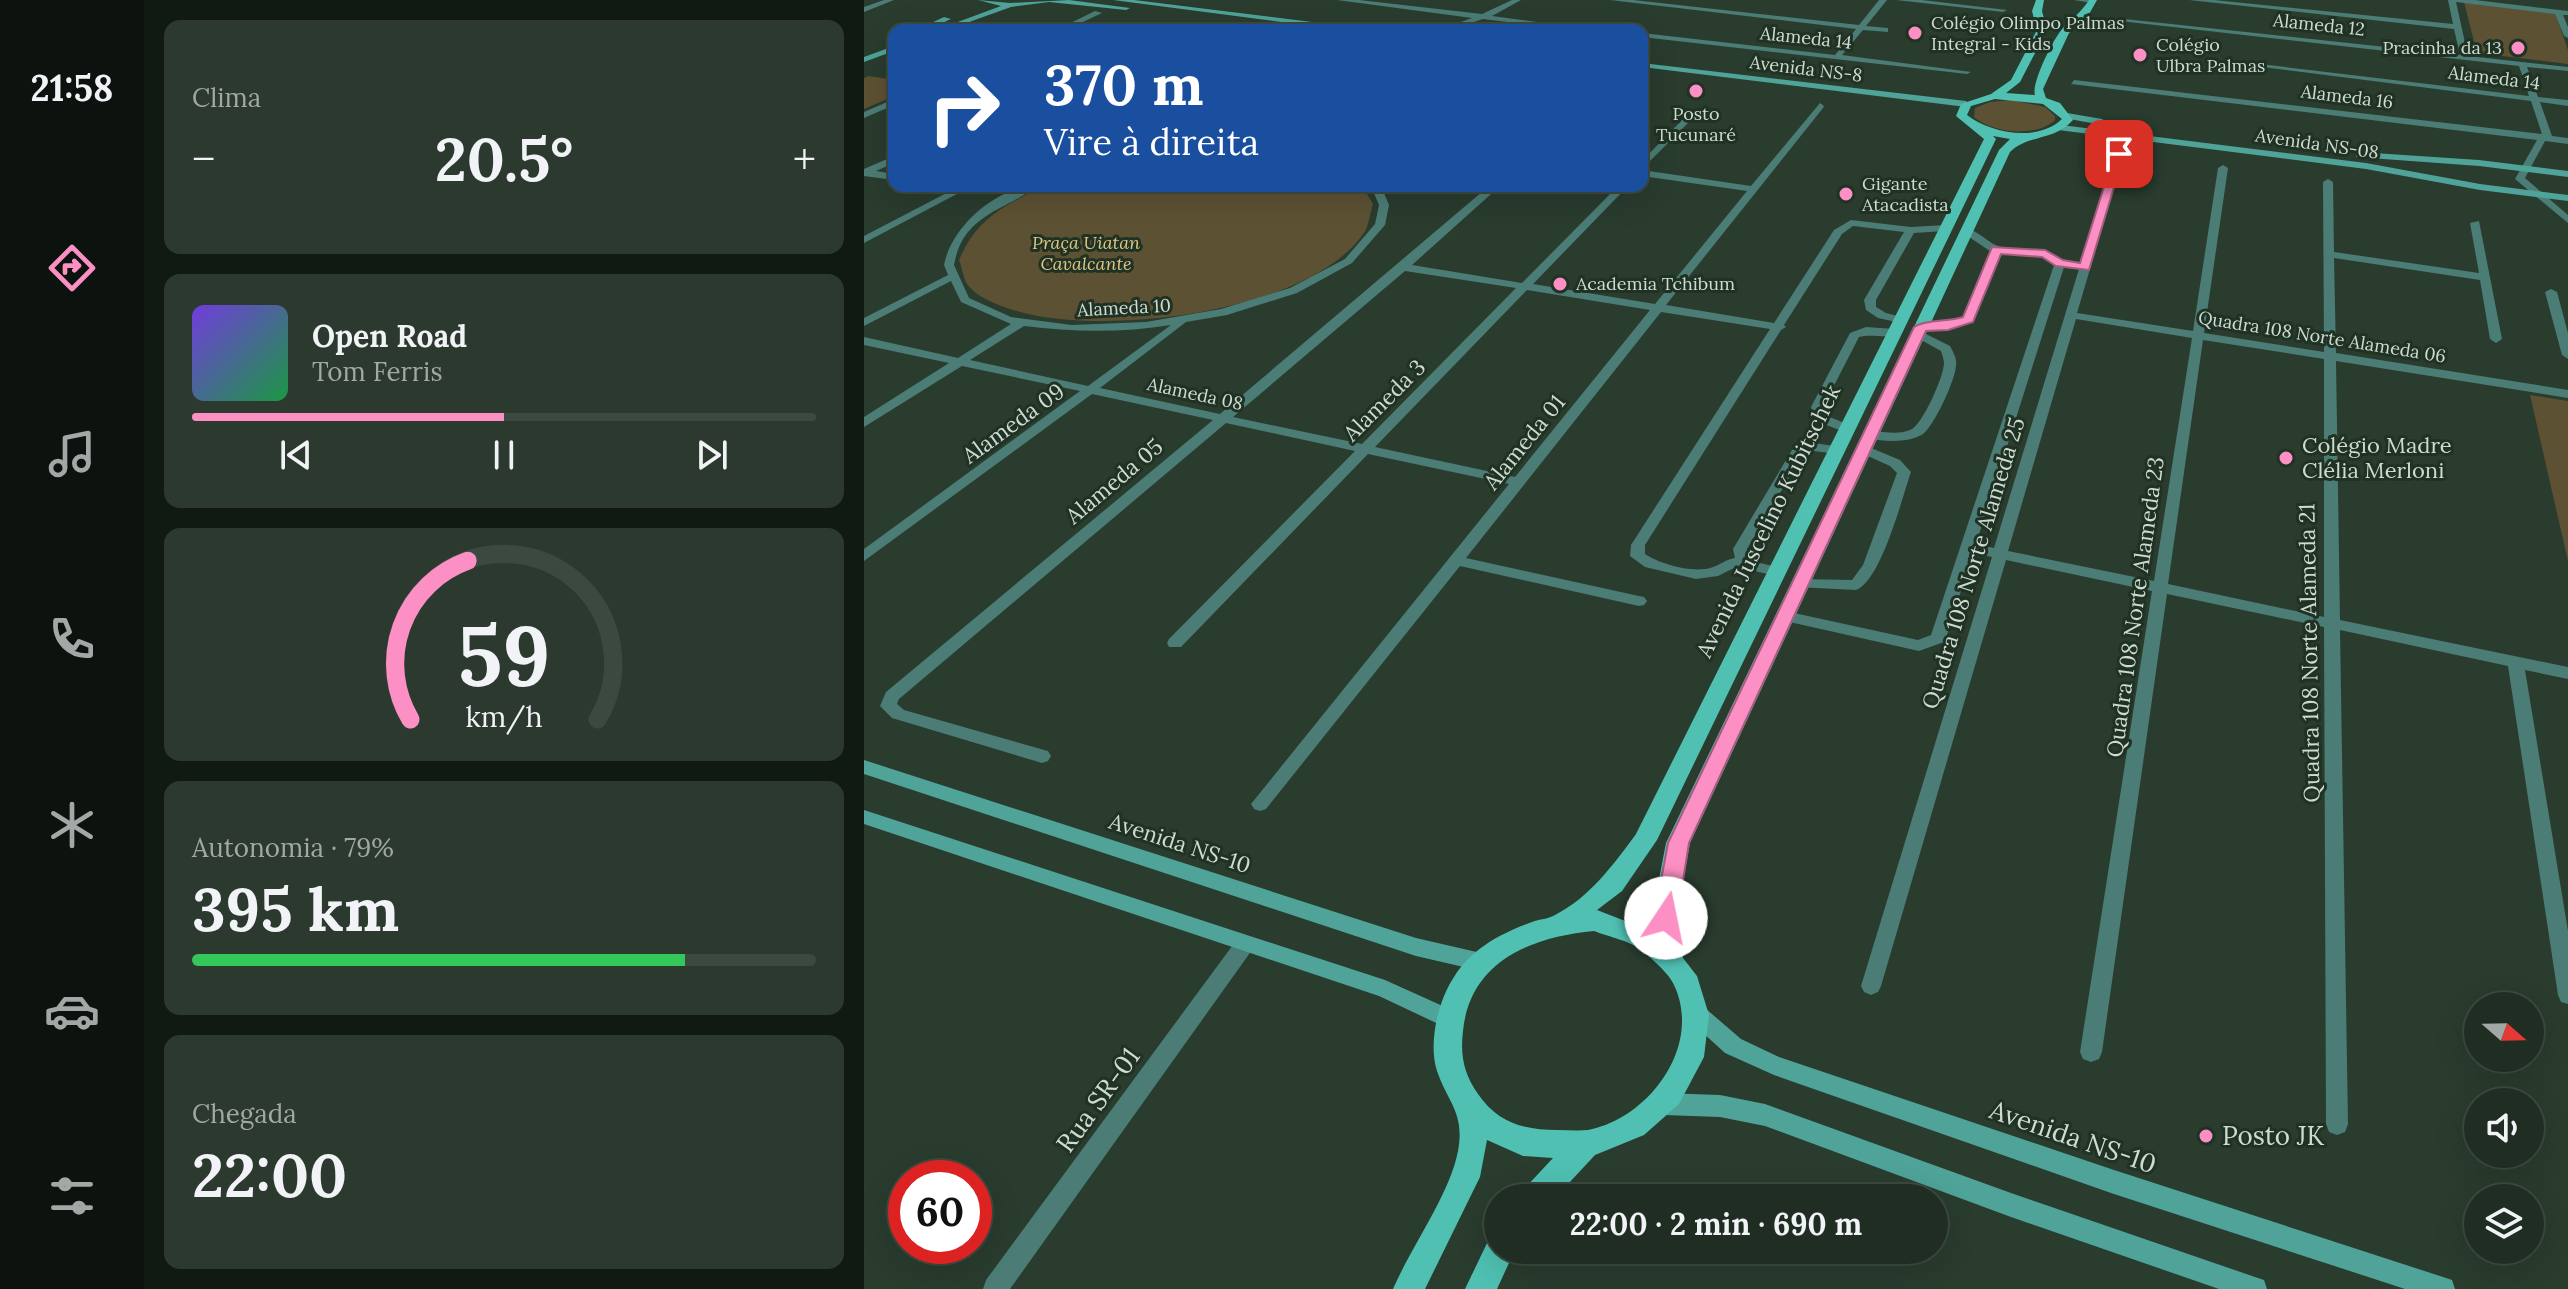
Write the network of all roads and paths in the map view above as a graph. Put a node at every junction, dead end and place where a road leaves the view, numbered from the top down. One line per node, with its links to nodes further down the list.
1 (890, 0): 17 (street)
2 (1048, 0): 16 (street); 28 (street)
3 (1117, 0): 29 (street)
4 (1341, 0): 23 (street)
5 (1517, 0): 22 (street)
6 (1614, 0): 34 (street)
7 (1883, 0): 34 (street)
8 (1900, 0): 18 (street)
9 (2040, 0): 51 (main road)
10 (2078, 0): 14 (street)
11 (2193, 0): 33 (street)
12 (2455, 0): 15 (street); 33 (street)
13 (983, 1): 16 (street); 25 (street)
14 (2092, 1): 53 (main road)
15 (2503, 3): 19 (street)
16 (1010, 5): 26 (street)
17 (864, 10)
18 (2003, 10)
19 (2558, 11): 21 (street); 37 (street)
20 (1098, 13): 27 (street)
21 (2568, 13)
22 (1496, 16): 23 (street); 31 (street); 32 (street)
23 (1482, 17): 30 (street)
24 (2115, 20): 42 (street, Alameda 12)
25 (935, 24)
26 (957, 24)
27 (1073, 24)
28 (1248, 24)
29 (1312, 24)
30 (1461, 24)
31 (1493, 24)
32 (1552, 24)
33 (2459, 27): 42 (street)
34 (1860, 28): 35 (street); 41 (street)
35 (1885, 30)
36 (1648, 36): 41 (street, Alameda 14)
37 (2568, 36)
38 (888, 42): 40 (street)
39 (888, 50): 43 (street)
40 (864, 52)
41 (1837, 57): 48 (street, Alameda 14)
42 (2464, 57): 45 (street, Alameda 12)
43 (864, 60)
44 (2226, 62): 52 (street, Alameda 14)
45 (2522, 64): 47 (street, Alameda 12); 52 (street)
46 (1648, 66): 57 (street, Avenida NS-8)
47 (2568, 69)
48 (1967, 72)
49 (1648, 74): 57 (street, Avenida NS-8)
50 (2074, 82): 64 (street, Alameda 16)
51 (1995, 96): 53 (main road); 57 (main road)
52 (2534, 99): 54 (street, Alameda 14); 64 (street)
53 (2042, 101): 59 (main road)
54 (2568, 103)
55 (888, 105): 58 (street)
56 (1820, 106): 77 (street, Alameda 01)
57 (1964, 110): 62 (main road)
58 (864, 115)
59 (2067, 116): 61 (main road); 71 (street, Avenida NS-08)
60 (1688, 119): 68 (street)
61 (2061, 128): 63 (main road); 83 (street, Avenida NS-08)
62 (1980, 129): 63 (main road); 87 (main road, Avenida Juscelino Kubitschek)
63 (2020, 136): 89 (main road)
64 (2548, 138): 65 (street, Alameda 16); 66 (street); 71 (street)
65 (2568, 141)
66 (2568, 149)
67 (2119, 154): 95 (street, Quadra 108 Norte Alameda 25)
68 (1648, 160)
69 (888, 162): 72 (street)
70 (2223, 168): 108 (street, Quadra 108 Norte Alameda 23)
71 (2527, 169): 74 (street, Avenida NS-08); 83 (street)
72 (865, 172): 75 (street)
73 (1648, 174): 77 (street)
74 (2568, 174)
75 (888, 176)
76 (2328, 182): 92 (street, Quadra 108 Norte Alameda 21)
77 (1754, 189): 100 (street, Alameda 01)
78 (955, 192): 90 (street)
79 (1018, 192): 97 (street)
80 (1380, 192): 103 (street, Alameda 10)
81 (1488, 192): 94 (street, Alameda 05)
82 (1617, 192): 98 (street, Alameda 3)
83 (2534, 194): 84 (street, Avenida NS-08); 85 (street)
84 (2568, 198)
85 (2568, 220)
86 (2475, 223): 96 (street)
87 (1945, 228): 88 (street); 105 (main road, Avenida Juscelino Kubitschek)
88 (1911, 230): 105 (street); 106 (street)
89 (1967, 231): 91 (street); 107 (main road)
90 (864, 240)
91 (1996, 250): 93 (street); 107 (street)
92 (2329, 254): 96 (street); 112 (street, Quadra 108 Norte Alameda 21)
93 (2060, 264): 95 (street); 123 (street)
94 (1403, 267): 98 (street); 116 (street, Alameda 05)
95 (2085, 267): 101 (street, Quadra 108 Norte Alameda 25)
96 (2485, 277): 109 (street)
97 (948, 278): 102 (street, Alameda 10); 104 (street)
98 (1524, 287): 100 (street); 120 (street, Alameda 3)
99 (2551, 292): 111 (street)
100 (1656, 309): 106 (street); 122 (street, Alameda 01)
101 (2071, 315): 108 (street, Quadra 108 Norte Alameda 06); 124 (street, Quadra 108 Norte Alameda 25)
102 (1022, 322): 103 (street, Alameda 10); 113 (street)
103 (1182, 322): 114 (street, Alameda 09)
104 (864, 323)
105 (1898, 326): 118 (main road, Avenida Juscelino Kubitschek); 118 (street)
106 (1780, 327): 127 (street)
107 (1919, 330): 119 (main road); 119 (street)
108 (2198, 335): 112 (street, Quadra 108 Norte Alameda 06); 130 (street, Quadra 108 Norte Alameda 23)
109 (2496, 339)
110 (864, 341): 113 (street, Alameda 08)
111 (2568, 355)
112 (2330, 356): 115 (street, Quadra 108 Norte Alameda 06); 133 (street, Quadra 108 Norte Alameda 21)
113 (958, 362): 114 (street, Alameda 08); 117 (street)
114 (1091, 390): 116 (street, Alameda 08); 125 (street, Alameda 09)
115 (2568, 394)
116 (1223, 418): 120 (street, Alameda 08); 137 (street, Alameda 05)
117 (864, 423)
118 (1847, 429): 121 (main road, Avenida Juscelino Kubitschek)
119 (1867, 442): 129 (main road); 129 (street)
120 (1364, 449): 122 (street, Alameda 08); 134 (street, Alameda 3)
121 (1837, 450): 127 (street); 128 (main road, Avenida Juscelino Kubitschek)
122 (1518, 482): 126 (street, Alameda 01)
123 (1968, 547): 124 (street); 132 (street)
124 (1999, 553): 130 (street); 146 (street, Quadra 108 Norte Alameda 25)
125 (865, 556)
126 (1456, 560): 131 (street); 139 (street, Alameda 01)
127 (1744, 563): 128 (street)
128 (1777, 571): 142 (main road, Avenida Juscelino Kubitschek)
129 (1800, 584): 132 (main road)
130 (2161, 587): 133 (street); 150 (street, Quadra 108 Norte Alameda 23)
131 (1639, 601)
132 (1785, 616): 144 (main road)
133 (2333, 623): 135 (street); 153 (street, Quadra 108 Norte Alameda 21)
134 (1175, 643)
135 (2516, 662): 136 (street); 141 (street)
136 (2568, 673)
137 (1042, 756)
138 (864, 767): 145 (street, Avenida NS-10)
139 (1260, 804)
140 (864, 817): 143 (street)
141 (2562, 916): 147 (street)
142 (1565, 921): 144 (main road); 145 (main road)
143 (1245, 944): 149 (street); 157 (street, Rua SR-01)
144 (1671, 957): 148 (main road)
145 (1481, 962): 149 (main road)
146 (1871, 986)
147 (2568, 995)
148 (1698, 1015): 151 (main road); 161 (street, Avenida NS-10)
149 (1449, 1019): 152 (main road)
150 (2091, 1052)
151 (1663, 1104): 154 (main road); 160 (street)
152 (1473, 1112): 154 (main road); 158 (main road)
153 (2337, 1124)
154 (1584, 1146): 155 (main road)
155 (1548, 1184)
156 (1493, 1264): 159 (main road)
157 (995, 1289)
158 (1409, 1289)
159 (1481, 1289)
160 (2255, 1289)
161 (2443, 1289)

